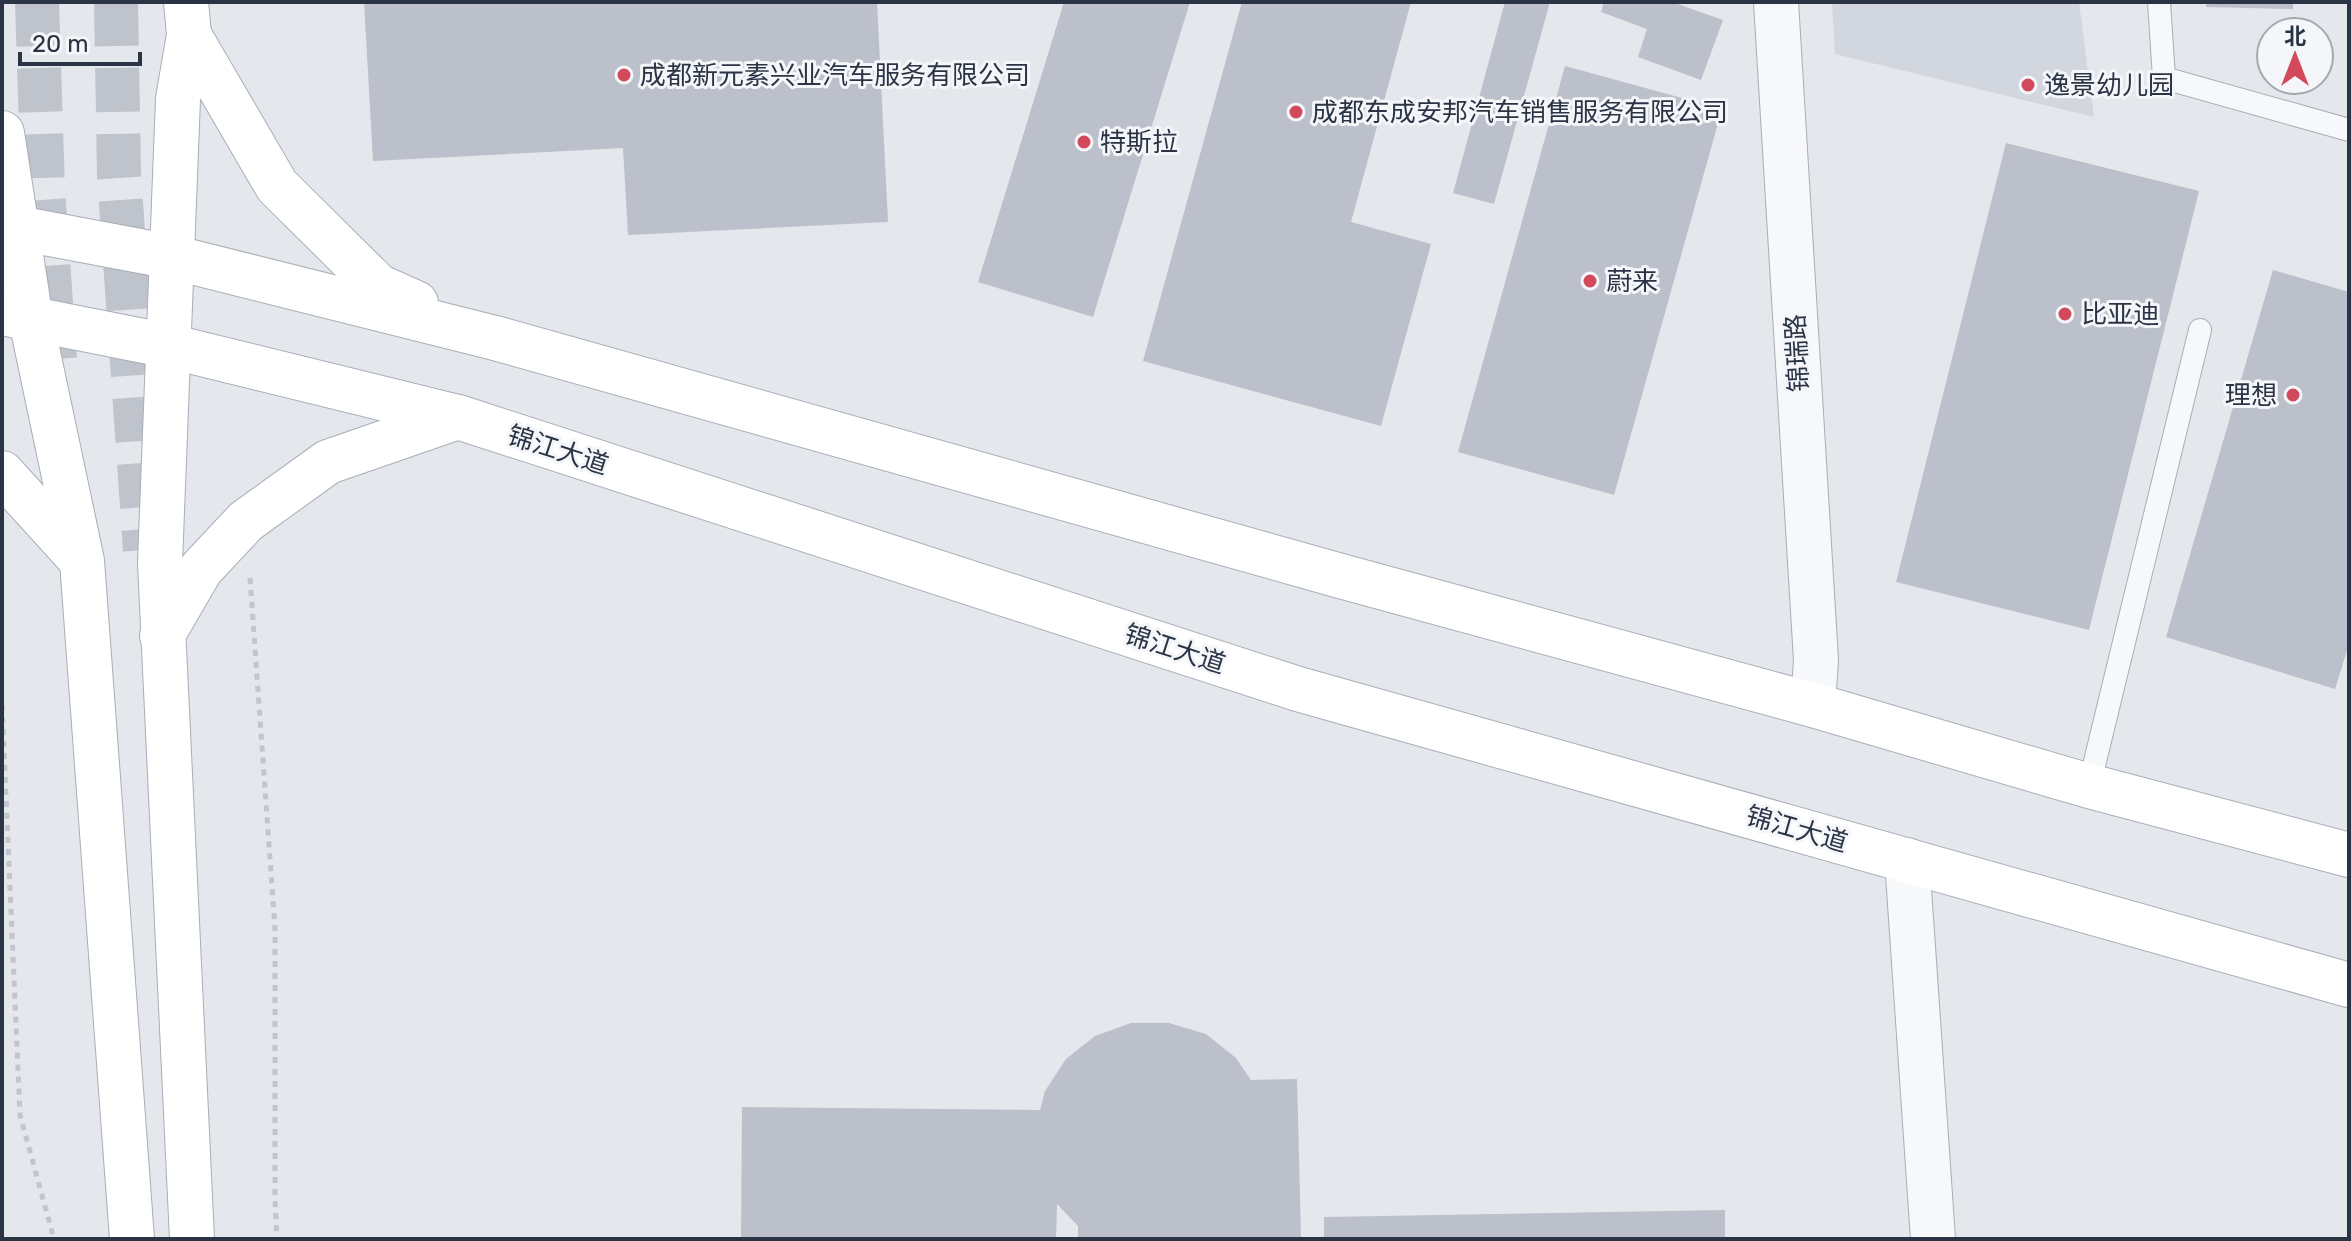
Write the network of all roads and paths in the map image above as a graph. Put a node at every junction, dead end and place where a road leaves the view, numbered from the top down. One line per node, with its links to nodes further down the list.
1 (1776, 2): 18 (street, 锦瑞路)
2 (2159, 2): 4 (lane)
3 (188, 18): 7 (main road); 10 (main road)
4 (2349, 130)
5 (2, 133): 6 (main road)
6 (8, 226): 7 (main road); 8 (main road)
7 (172, 257): 10 (main road); 11 (main road)
8 (16, 317): 11 (main road, 锦江大道); 15 (main road)
9 (2200, 330): 19 (lane)
10 (495, 338): 18 (main road)
11 (169, 346): 12 (main road, 锦江大道); 16 (main road)
12 (458, 417): 14 (main road); 21 (main road, 锦江大道)
13 (2, 473): 15 (main road)
14 (246, 521): 16 (main road); 26 (path)
15 (82, 561): 24 (main road)
16 (162, 636): 25 (main road)
17 (2, 705): 23 (path)
18 (1813, 705): 19 (main road)
19 (2089, 786): 20 (main road)
20 (2349, 855)
21 (1907, 860): 22 (main road, 锦江大道); 27 (street)
22 (2349, 985)
23 (54, 1239)
24 (132, 1239)
25 (192, 1239)
26 (277, 1239)
27 (1933, 1239)

